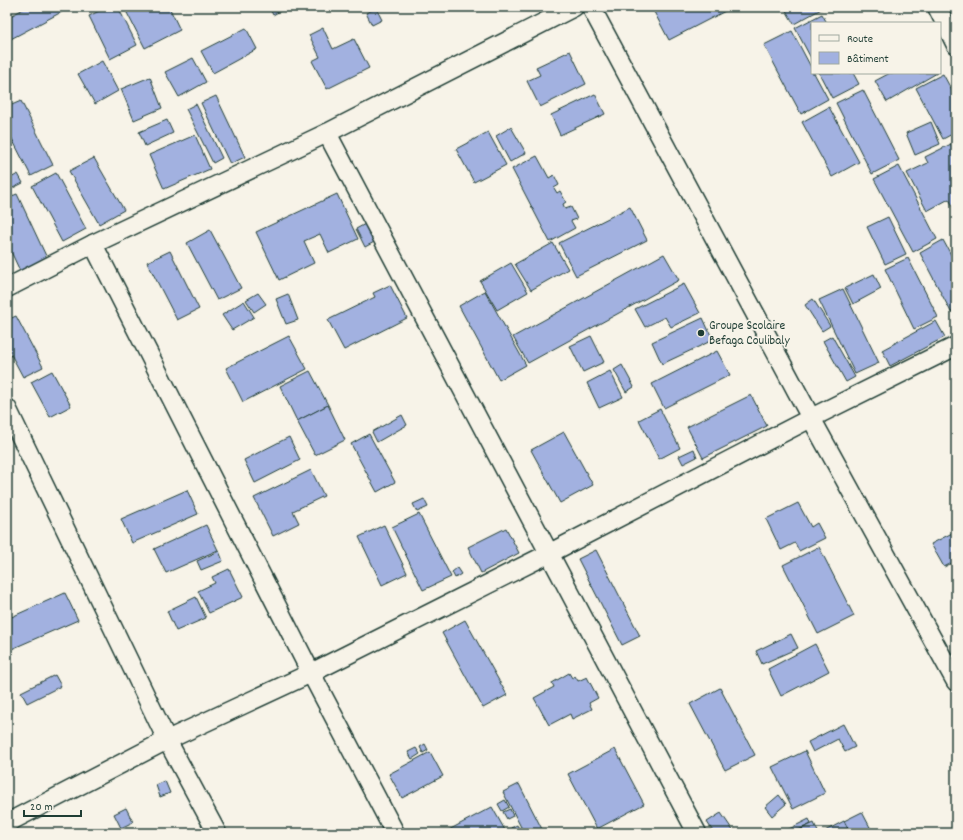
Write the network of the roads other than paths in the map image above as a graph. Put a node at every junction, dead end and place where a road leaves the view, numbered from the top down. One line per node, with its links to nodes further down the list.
1 (574, 7): 5 (street)
2 (591, 7): 10 (street)
3 (937, 7): 4 (street)
4 (956, 45)
5 (328, 133): 6 (street); 11 (street)
6 (93, 244): 7 (street); 12 (street)
7 (7, 288)
8 (956, 346): 10 (street)
9 (7, 408): 14 (street)
10 (811, 418): 11 (street); 13 (street)
11 (550, 553): 12 (street); 18 (street)
12 (311, 673): 14 (street); 17 (street)
13 (956, 682)
14 (167, 740): 15 (street); 16 (street)
15 (7, 823)
16 (217, 833)
17 (395, 833)
18 (697, 833)

